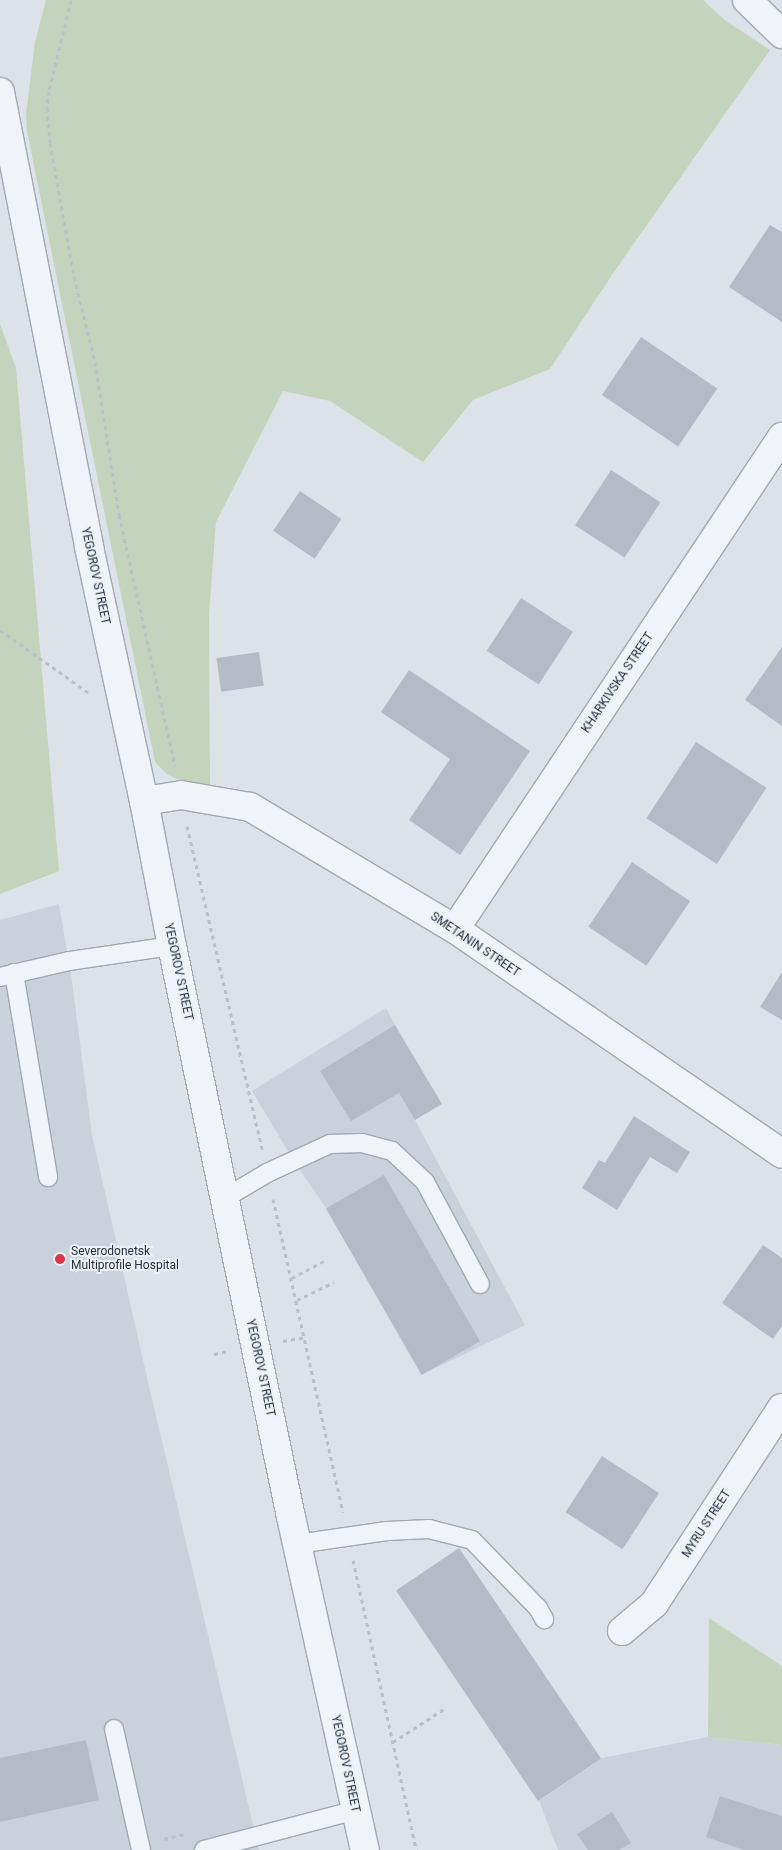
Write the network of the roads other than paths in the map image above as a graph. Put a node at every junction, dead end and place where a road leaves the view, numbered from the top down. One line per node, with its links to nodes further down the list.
1 (747, 0): 2 (street)
2 (782, 34)
3 (0, 92): 5 (street, YEGOROV STREET)
4 (782, 437): 6 (street, KHARKIVSKA STREET)
5 (144, 800): 6 (street, SMETANIN STREET); 7 (street, YEGOROV STREET)
6 (455, 930): 9 (street, SMETANIN STREET)
7 (172, 946): 8 (lane); 11 (street, YEGOROV STREET)
8 (7, 975): 10 (lane)
9 (782, 1154)
10 (48, 1177)
11 (225, 1198): 12 (lane); 14 (street, YEGOROV STREET)
12 (480, 1284)
13 (782, 1408): 16 (street, MYRU STREET)
14 (297, 1544): 15 (lane); 18 (street, YEGOROV STREET)
15 (544, 1619)
16 (622, 1631)
17 (114, 1729): 19 (lane)
18 (356, 1810): 20 (lane); 21 (street, YEGOROV STREET)
19 (140, 1847)
20 (204, 1850)
21 (364, 1850)

